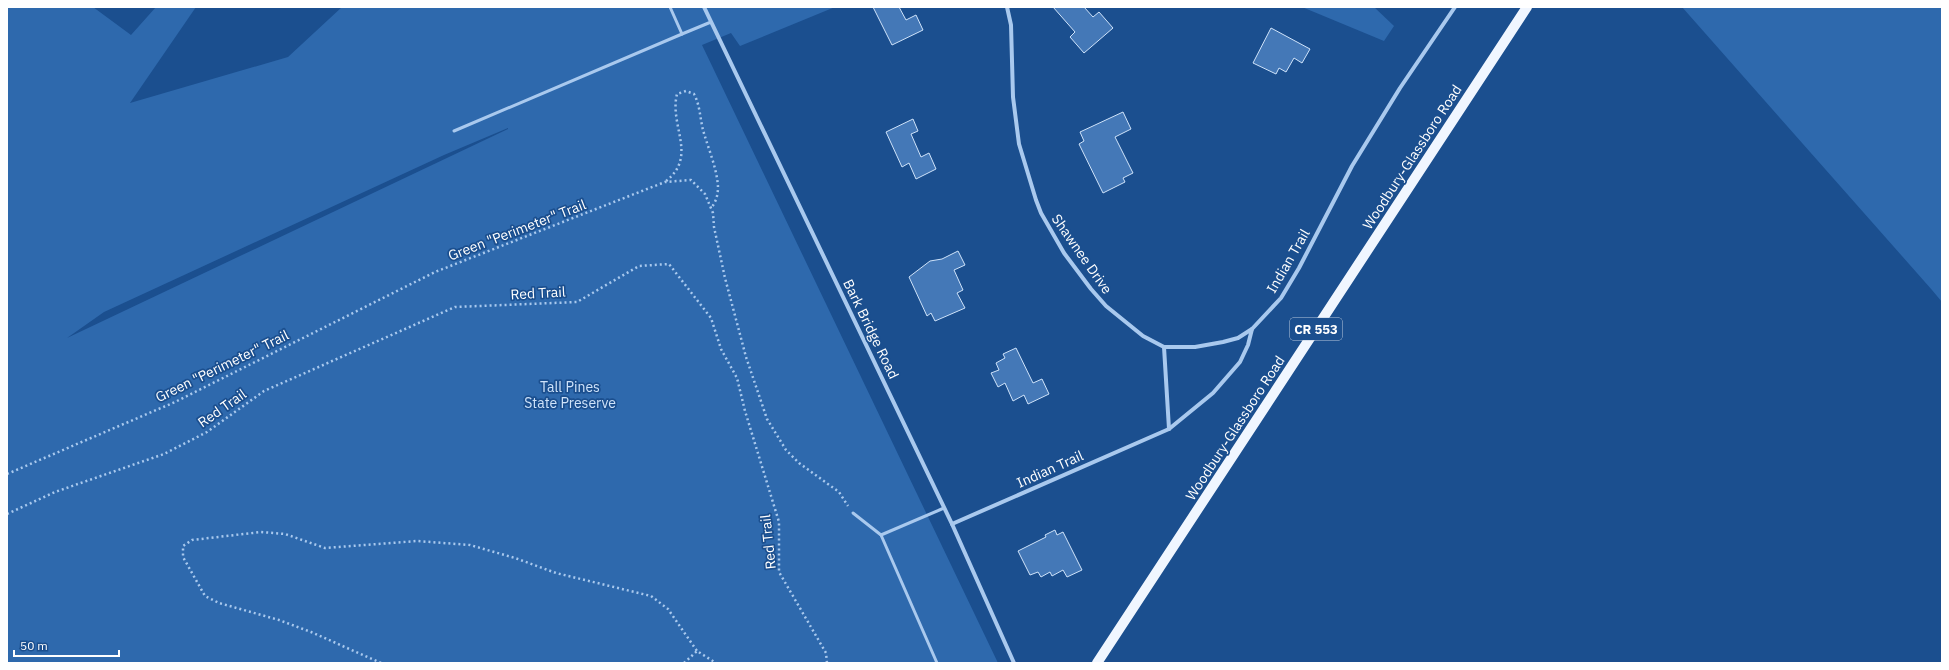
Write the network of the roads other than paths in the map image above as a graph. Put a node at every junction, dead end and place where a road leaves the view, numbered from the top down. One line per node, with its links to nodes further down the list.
1 (670, 7): 7 (lane)
2 (704, 7): 6 (street, Bark Bridge Road)
3 (1007, 7): 10 (street, Shawnee Drive)
4 (1455, 7): 9 (street, Indian Trail)
5 (1527, 7): 18 (main road, Woodbury-Glassboro Road / CR 553)
6 (711, 22): 7 (lane); 12 (street, Bark Bridge Road)
7 (682, 34): 8 (lane)
8 (454, 131)
9 (1252, 329): 10 (street, Shawnee Drive); 11 (street, Indian Trail)
10 (1164, 347): 11 (street)
11 (1169, 429): 14 (street, Indian Trail)
12 (944, 508): 14 (street, Bark Bridge Road); 15 (lane)
13 (853, 513): 15 (lane)
14 (952, 524): 17 (street, Bark Bridge Road)
15 (881, 535): 16 (lane)
16 (937, 663)
17 (1014, 663)
18 (1097, 663)

